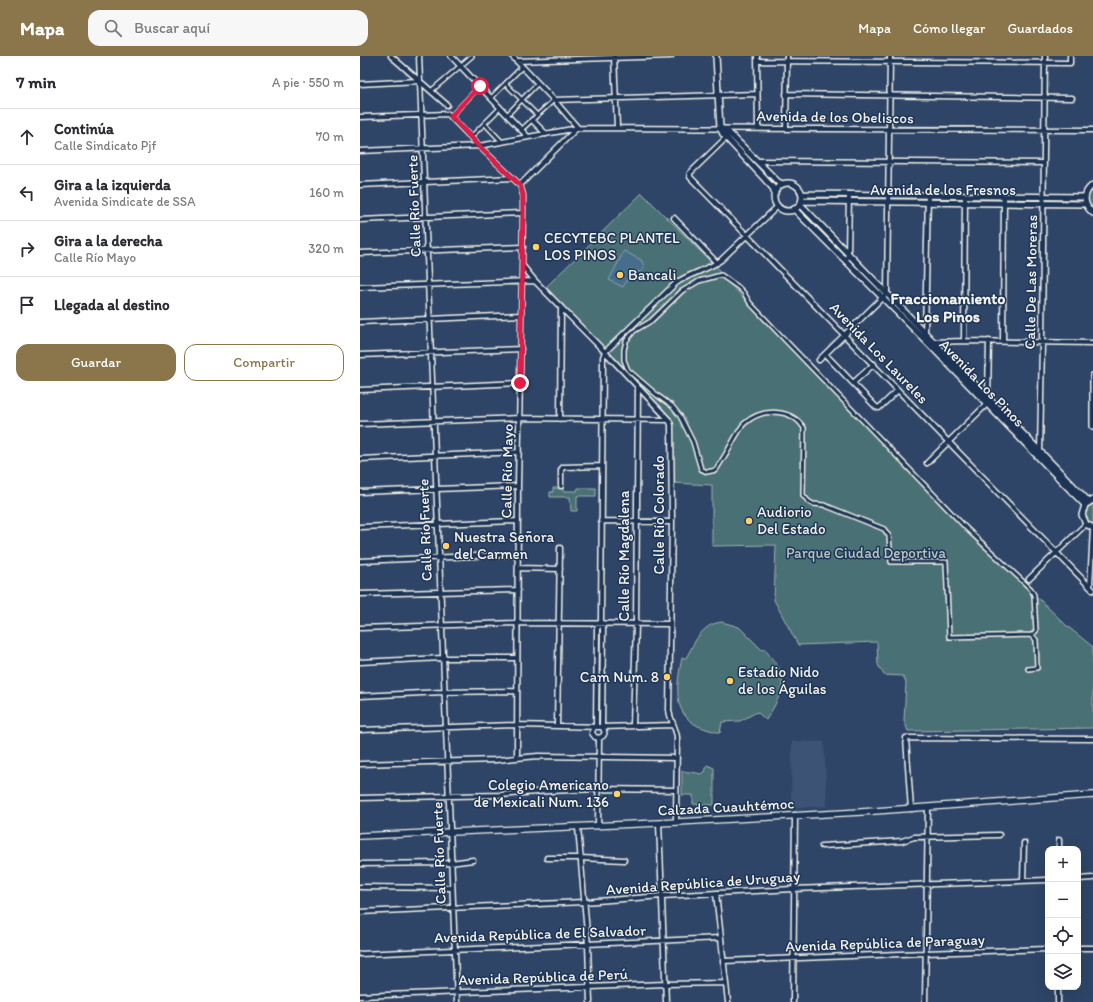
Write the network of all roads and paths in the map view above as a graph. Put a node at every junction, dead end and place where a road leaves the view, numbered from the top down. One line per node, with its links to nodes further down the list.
1 (391, 56): 19 (street)
2 (419, 56): 19 (street, Calle Río Fuerte)
3 (451, 56): 17 (street)
4 (472, 56): 17 (street)
5 (512, 56): 14 (street)
6 (670, 56): 11 (street)
7 (716, 56): 27 (street)
8 (890, 56): 15 (street)
9 (1045, 56): 16 (street, Calle De Las Moreras)
10 (1070, 56): 16 (street)
11 (614, 57): 14 (street); 30 (street)
12 (757, 58): 13 (street); 25 (street)
13 (786, 58): 15 (street); 26 (street)
14 (516, 61): 18 (street)
15 (890, 62): 16 (street); 28 (street)
16 (1045, 63): 31 (street, Calle De Las Moreras)
17 (461, 67): 23 (street); 24 (street)
18 (522, 67): 20 (street); 22 (street)
19 (420, 81): 21 (street); 24 (street); 37 (street, Calle Río Fuerte)
20 (538, 83): 33 (street); 34 (street)
21 (360, 84)
22 (506, 84): 29 (street); 33 (street)
23 (480, 86): 29 (street); 38 (street)
24 (431, 91): 35 (street)
25 (758, 94): 27 (street); 47 (street)
26 (786, 94): 28 (street); 48 (street)
27 (717, 95): 30 (street); 46 (street)
28 (889, 96): 31 (street); 50 (street)
29 (491, 98): 36 (street)
30 (616, 98): 34 (street); 44 (street)
31 (1044, 98): 32 (street); 51 (street, Calle De Las Moreras)
32 (1072, 98)
33 (521, 100): 39 (street); 40 (street)
34 (554, 100): 40 (street); 45 (street)
35 (447, 106)
36 (500, 108): 39 (street); 43 (street)
37 (422, 115): 38 (street); 41 (street); 60 (street, Calle Río Fuerte)
38 (450, 115): 55 (street)
39 (506, 115): 49 (street)
40 (537, 115): 42 (street)
41 (360, 118)
42 (532, 120): 49 (street); 53 (street)
43 (484, 124): 55 (street); 58 (street)
44 (617, 127): 45 (street, Avenida de los Obeliscos); 46 (street, Avenida de los Obeliscos)
45 (578, 128): 53 (street, Avenida de los Obeliscos); 69 (street)
46 (720, 128): 47 (street, Avenida de los Obeliscos); 54 (street); 57 (street)
47 (758, 128): 48 (street, Avenida de los Obeliscos)
48 (786, 129): 50 (street, Avenida de los Obeliscos)
49 (521, 130): 56 (street)
50 (889, 130): 51 (street, Avenida de los Obeliscos); 63 (street)
51 (1044, 130): 52 (street, Avenida de los Obeliscos); 64 (street, Calle De Las Moreras)
52 (1093, 130)
53 (546, 134): 56 (street, Avenida de los Obeliscos)
54 (731, 134): 57 (street, Avenida Los Laureles); 62 (street)
55 (471, 137): 59 (street)
56 (528, 137): 58 (street, Avenida de los Obeliscos)
57 (726, 138): 71 (street); 95 (street, Avenida Los Laureles)
58 (502, 142): 59 (street, Avenida de los Obeliscos)
59 (479, 146): 60 (street, Avenida de los Obeliscos); 65 (street)
60 (424, 149): 61 (street, Avenida de los Obeliscos); 66 (street, Calle Río Fuerte)
61 (360, 152)
62 (758, 161): 63 (street); 67 (street)
63 (889, 162): 64 (street); 74 (street)
64 (1044, 163): 78 (street, Calle De Las Moreras)
65 (513, 178): 66 (street); 69 (street)
66 (425, 183): 68 (street); 92 (street, Calle Río Fuerte)
67 (783, 184): 71 (street); 72 (street)
68 (360, 185)
69 (520, 185): 90 (street, Calle Río Mayo)
70 (1093, 185): 79 (street)
71 (775, 193): 88 (street)
72 (802, 194): 73 (street, Avenida de los Fresnos); 81 (street)
73 (849, 194): 74 (street, Avenida de los Fresnos); 80 (street)
74 (889, 195): 75 (street, Avenida de los Fresnos); 82 (street)
75 (928, 195): 76 (street, Avenida de los Fresnos); 83 (street)
76 (966, 196): 77 (street, Avenida de los Fresnos); 84 (street)
77 (1004, 196): 78 (street, Avenida de los Fresnos); 85 (street)
78 (1044, 196): 79 (street, Avenida de los Fresnos); 86 (street, Calle De Las Moreras)
79 (1085, 197): 87 (street)
80 (849, 201): 81 (street, Avenida de los Fresnos); 82 (street, Avenida de los Fresnos); 99 (street)
81 (801, 202): 89 (street); 99 (street, Avenida Los Pinos)
82 (888, 202): 83 (street, Avenida de los Fresnos); 107 (street)
83 (928, 202): 84 (street, Avenida de los Fresnos); 114 (street)
84 (965, 202): 85 (street, Avenida de los Fresnos); 115 (street)
85 (1004, 203): 86 (street, Avenida de los Fresnos); 117 (street)
86 (1043, 203): 87 (street, Avenida de los Fresnos); 118 (street, Calle De Las Moreras)
87 (1085, 204): 91 (street)
88 (778, 206): 89 (street); 95 (street)
89 (794, 209): 100 (street, Avenida Los Pinos)
90 (523, 213): 92 (street); 96 (street, Calle Río Mayo)
91 (1093, 213)
92 (426, 217): 94 (street); 97 (street, Calle Río Fuerte)
93 (674, 218): 101 (street)
94 (360, 220)
95 (748, 236): 101 (street); 113 (street, Avenida Los Laureles)
96 (523, 247): 97 (street); 102 (street, Calle Río Mayo)
97 (427, 251): 98 (street); 105 (street, Calle Río Fuerte)
98 (360, 254)
99 (848, 254): 100 (street); 107 (street, Avenida Los Pinos)
100 (846, 261): 108 (street, Avenida Los Pinos)
101 (717, 263): 122 (street)
102 (522, 265): 103 (street, Calle Río Mayo); 104 (street)
103 (522, 281): 104 (street); 105 (street); 110 (street, Calle Río Mayo)
104 (535, 281): 109 (street)
105 (428, 284): 106 (street); 111 (street, Calle Río Fuerte)
106 (360, 287)
107 (888, 293): 108 (street); 114 (street, Avenida Los Pinos)
108 (882, 298): 113 (street); 114 (street, Avenida Los Pinos)
109 (561, 307): 122 (street); 139 (street)
110 (522, 314): 111 (street); 121 (street, Calle Río Mayo)
111 (430, 319): 112 (street); 123 (street, Calle Río Fuerte)
112 (360, 322)
113 (845, 335): 124 (street); 127 (street, Avenida Los Laureles)
114 (924, 336): 119 (street, Avenida Los Pinos)
115 (964, 341): 116 (street); 119 (street)
116 (989, 341): 117 (street); 136 (street)
117 (1003, 341): 118 (street)
118 (1042, 342): 120 (street); 148 (street, Calle De Las Moreras)
119 (931, 343): 136 (street, Avenida Los Pinos); 137 (street, Avenida Los Pinos)
120 (1093, 343)
121 (521, 349): 123 (street); 129 (street, Calle Río Mayo)
122 (606, 352): 132 (street); 140 (street)
123 (431, 353): 125 (street); 131 (street, Calle Río Fuerte)
124 (825, 354): 126 (street); 130 (street)
125 (360, 356)
126 (819, 360)
127 (874, 364): 130 (street); 135 (street, Avenida Los Laureles)
128 (1093, 376): 133 (street)
129 (520, 383): 131 (street); 138 (street, Calle Río Mayo)
130 (853, 383): 135 (street)
131 (433, 387): 134 (street); 143 (street, Calle Río Fuerte)
132 (638, 387): 141 (street, Calle Río Magdalena); 142 (street)
133 (1093, 389): 145 (street)
134 (360, 390)
135 (898, 390): 146 (street, Avenida Los Laureles)
136 (988, 397): 137 (street); 148 (street, Avenida Los Pinos)
137 (986, 405): 146 (street); 151 (street, Avenida Los Pinos)
138 (520, 418): 139 (street); 143 (street); 147 (street, Calle Río Mayo)
139 (560, 419): 140 (street)
140 (602, 419): 141 (street); 153 (street)
141 (637, 420): 142 (street); 161 (street, Calle Río Magdalena)
142 (669, 420): 162 (street, Calle Río Colorado)
143 (434, 421): 144 (street); 149 (street, Calle Río Fuerte)
144 (360, 424)
145 (1093, 426)
146 (948, 441): 152 (street); 168 (street, Avenida Los Laureles)
147 (519, 452): 149 (street); 154 (street, Calle Río Mayo)
148 (1040, 452): 151 (street, Calle De Las Moreras); 158 (street, Avenida Los Pinos)
149 (434, 455): 150 (street); 156 (street, Calle Río Fuerte)
150 (360, 458)
151 (1040, 460): 158 (street, Avenida Los Pinos)
152 (927, 463)
153 (602, 466): 155 (street); 160 (street)
154 (518, 486): 156 (street); 159 (street, Calle Río Mayo)
155 (560, 486)
156 (435, 489): 157 (street); 163 (street, Calle Río Fuerte)
157 (360, 492)
158 (1089, 502): 164 (street)
159 (518, 521): 163 (street); 169 (street, Calle Río Mayo)
160 (601, 521): 161 (street); 181 (street)
161 (636, 522): 162 (street); 182 (street, Calle Río Magdalena)
162 (672, 522): 183 (street, Calle Río Colorado)
163 (437, 524): 165 (street); 170 (street, Calle Río Fuerte)
164 (1086, 524): 166 (street); 168 (street)
165 (360, 527)
166 (1093, 528): 175 (street)
167 (560, 548): 173 (street)
168 (1057, 552): 174 (street); 175 (street, Avenida Los Laureles)
169 (518, 554): 170 (street); 172 (street, Calle Río Mayo)
170 (439, 557): 171 (street); 177 (street, Calle Río Fuerte)
171 (360, 560)
172 (518, 568): 173 (street); 176 (street, Calle Río Mayo)
173 (560, 568): 180 (street)
174 (1029, 579)
175 (1091, 588)
176 (518, 590): 177 (street); 179 (street, Calle Río Mayo)
177 (440, 592): 178 (street); 184 (street, Calle Río Fuerte)
178 (360, 594)
179 (518, 623): 180 (street); 184 (street); 188 (street, Calle Río Mayo)
180 (558, 623): 181 (street); 197 (street)
181 (600, 623): 182 (street); 198 (street); 200 (street)
182 (636, 624): 183 (street); 195 (street, Calle Río Magdalena)
183 (670, 624): 196 (street, Calle Río Colorado)
184 (441, 625): 185 (street); 187 (street, Calle Río Fuerte)
185 (360, 628)
186 (1032, 635): 186 (street); 190 (street)
187 (442, 658): 188 (street); 189 (street); 192 (street, Calle Río Fuerte)
188 (517, 658): 191 (street, Calle Río Mayo)
189 (360, 662)
190 (1028, 669)
191 (517, 691): 192 (street); 194 (street, Calle Río Mayo)
192 (443, 692): 193 (street); 199 (street, Calle Río Fuerte)
193 (360, 696)
194 (517, 725): 197 (street); 199 (street); 205 (street, Calle Río Mayo)
195 (633, 725): 196 (street); 200 (street)
196 (673, 725): 206 (street, Calle Río Colorado)
197 (557, 726): 198 (street)
198 (596, 726): 200 (street); 202 (street)
199 (445, 727): 201 (street); 207 (street, Calle Río Fuerte)
200 (602, 727): 202 (street)
201 (360, 730)
202 (599, 738): 204 (street)
203 (1093, 739): 215 (street)
204 (599, 756): 205 (street); 206 (street); 209 (street)
205 (517, 758): 207 (street)
206 (677, 758): 210 (street, Calle Río Colorado)
207 (447, 762): 208 (street); 212 (street, Calle Río Fuerte)
208 (360, 764)
209 (598, 789): 210 (street); 212 (street); 220 (street)
210 (676, 790): 217 (street, Calle Río Colorado)
211 (1093, 795): 214 (main road, Calzada Cuauhtémoc)
212 (448, 796): 213 (street); 221 (street, Calle Río Fuerte)
213 (360, 798)
214 (928, 807): 215 (main road, Calzada Cuauhtémoc); 224 (street)
215 (911, 808): 216 (main road, Calzada Cuauhtémoc)
216 (795, 815): 217 (main road, Calzada Cuauhtémoc); 242 (street)
217 (676, 822): 218 (main road, Calzada Cuauhtémoc)
218 (659, 823): 220 (main road, Calzada Cuauhtémoc); 244 (street)
219 (578, 826): 220 (main road, Calzada Cuauhtémoc); 221 (main road, Calzada Cuauhtémoc); 230 (street)
220 (598, 826)
221 (450, 832): 223 (main road, Calzada Cuauhtémoc); 233 (street, Calle Río Fuerte)
222 (999, 835): 224 (street)
223 (360, 836)
224 (927, 836): 227 (street); 239 (street)
225 (1059, 840): 228 (street)
226 (1024, 843): 238 (street)
227 (822, 846)
228 (1059, 846)
229 (547, 858): 230 (street)
230 (580, 858): 232 (street); 245 (street)
231 (473, 860): 233 (street)
232 (624, 860)
233 (450, 862): 234 (street); 241 (street, Calle Río Fuerte)
234 (360, 864)
235 (1093, 878): 236 (street)
236 (1081, 879)
237 (1045, 880): 238 (street, Avenida República de Uruguay)
238 (1023, 881): 239 (street, Avenida República de Uruguay)
239 (926, 884): 242 (street, Avenida República de Uruguay); 255 (street)
240 (360, 887): 241 (street)
241 (452, 888): 246 (street, Calle Río Fuerte)
242 (793, 889): 243 (street, Avenida República de Uruguay); 257 (street)
243 (716, 893): 244 (street, Avenida República de Uruguay); 248 (street)
244 (662, 896): 245 (street, Avenida República de Uruguay); 249 (street)
245 (584, 902): 246 (street, Avenida República de Uruguay); 250 (street)
246 (453, 907): 247 (street, Avenida República de Uruguay); 254 (street, Calle Río Fuerte)
247 (360, 912)
248 (721, 938): 249 (street, Avenida República de El Salvador); 258 (street)
249 (664, 941): 250 (street, Avenida República de El Salvador); 260 (street)
250 (588, 945): 254 (street, Avenida República de El Salvador); 261 (street)
251 (1081, 948): 252 (street)
252 (1093, 948)
253 (1045, 949): 255 (street, Avenida República de Paraguay)
254 (455, 950): 256 (street, Avenida República de El Salvador); 263 (street, Calle Río Fuerte)
255 (926, 953): 257 (street, Avenida República de Paraguay); 270 (street)
256 (360, 954)
257 (793, 958): 258 (street, Avenida República de Paraguay); 269 (street)
258 (723, 961): 259 (street)
259 (726, 982): 260 (street, Avenida República de Perú); 268 (street)
260 (666, 984): 261 (street, Avenida República de Perú); 267 (street)
261 (590, 988): 263 (street, Avenida República de Perú); 266 (street)
262 (1058, 990): 271 (street)
263 (456, 993): 264 (street, Avenida República de Perú); 265 (street, Calle Río Fuerte)
264 (360, 996)
265 (456, 1002)
266 (590, 1002)
267 (666, 1002)
268 (728, 1002)
269 (792, 1002)
270 (925, 1002)
271 (1058, 1002)

